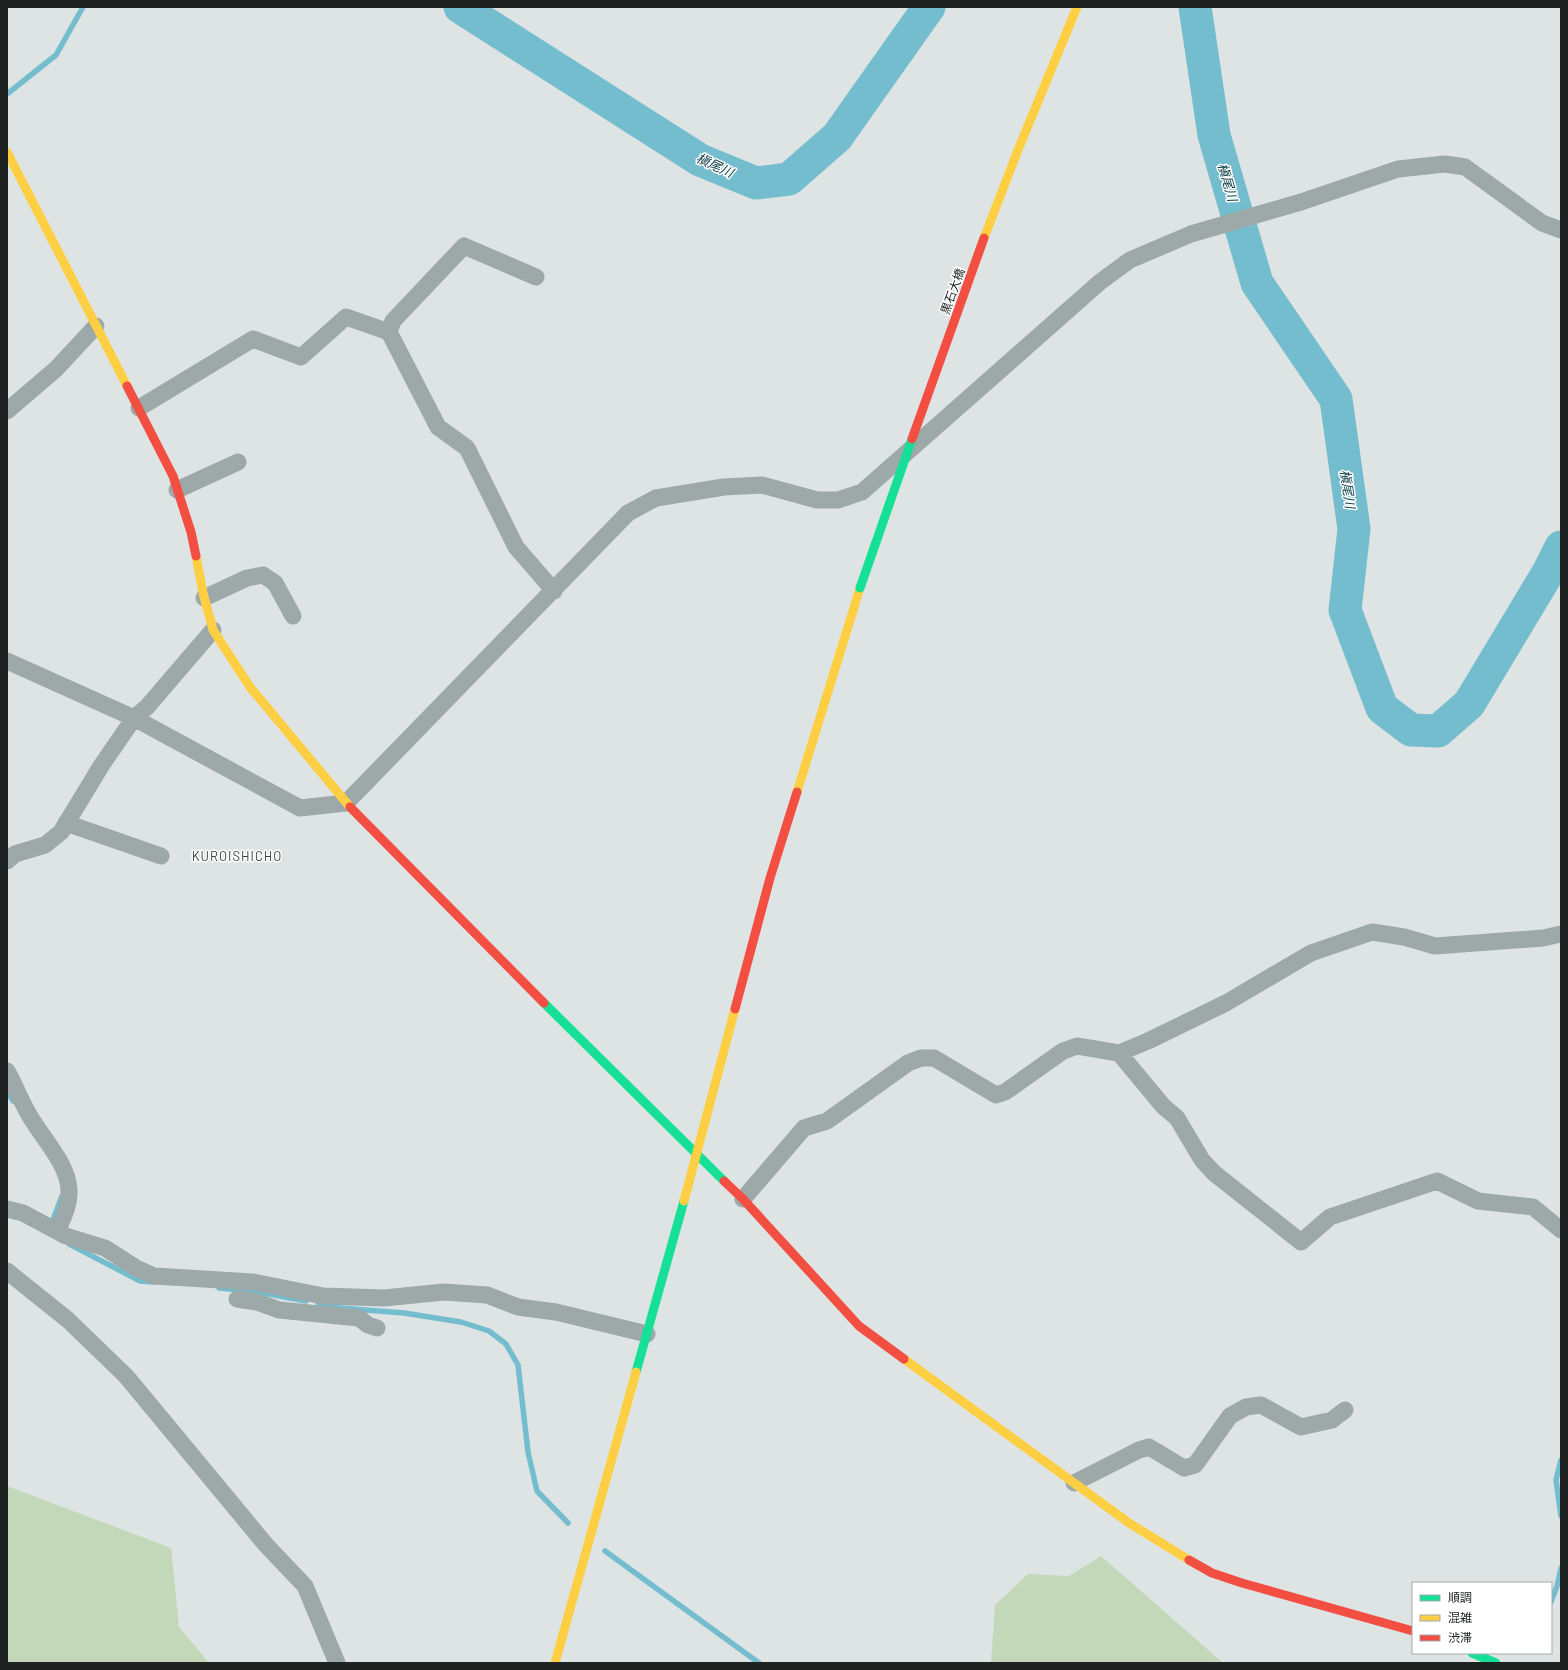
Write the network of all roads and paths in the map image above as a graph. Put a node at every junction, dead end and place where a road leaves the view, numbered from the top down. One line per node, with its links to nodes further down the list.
1 (1077, 7): 24 (street, 黒石大橋, bridge)
2 (7, 152): 5 (street)
3 (1561, 230): 11 (street)
4 (536, 277): 6 (street)
5 (96, 326): 7 (street); 8 (street)
6 (389, 332): 7 (street); 11 (street)
7 (139, 408): 10 (street)
8 (7, 411)
9 (238, 462): 10 (street)
10 (178, 490): 12 (street)
11 (554, 591): 17 (street)
12 (204, 598): 13 (street); 14 (street)
13 (293, 616)
14 (213, 630): 16 (street); 17 (street)
15 (7, 661): 16 (street)
16 (134, 718): 17 (street); 18 (street)
17 (346, 803): 24 (street)
18 (66, 823): 19 (street); 20 (street)
19 (161, 856)
20 (8, 859)
21 (1561, 934): 22 (street)
22 (1119, 1053): 25 (street); 27 (street)
23 (7, 1071): 28 (street)
24 (697, 1154): 25 (street); 34 (street, 黒石大橋)
25 (743, 1198): 36 (street)
26 (7, 1209): 28 (street)
27 (1561, 1230)
28 (57, 1231): 30 (street)
29 (7, 1271): 39 (street)
30 (270, 1285): 32 (street); 34 (street)
31 (237, 1299): 32 (street)
32 (267, 1305): 33 (street)
33 (377, 1328)
34 (647, 1334): 40 (street, 黒石大橋)
35 (1345, 1410): 36 (street)
36 (1074, 1483): 37 (street)
37 (1412, 1631)
38 (1474, 1654): 41 (street)
39 (337, 1663)
40 (555, 1663)
41 (1496, 1663)

